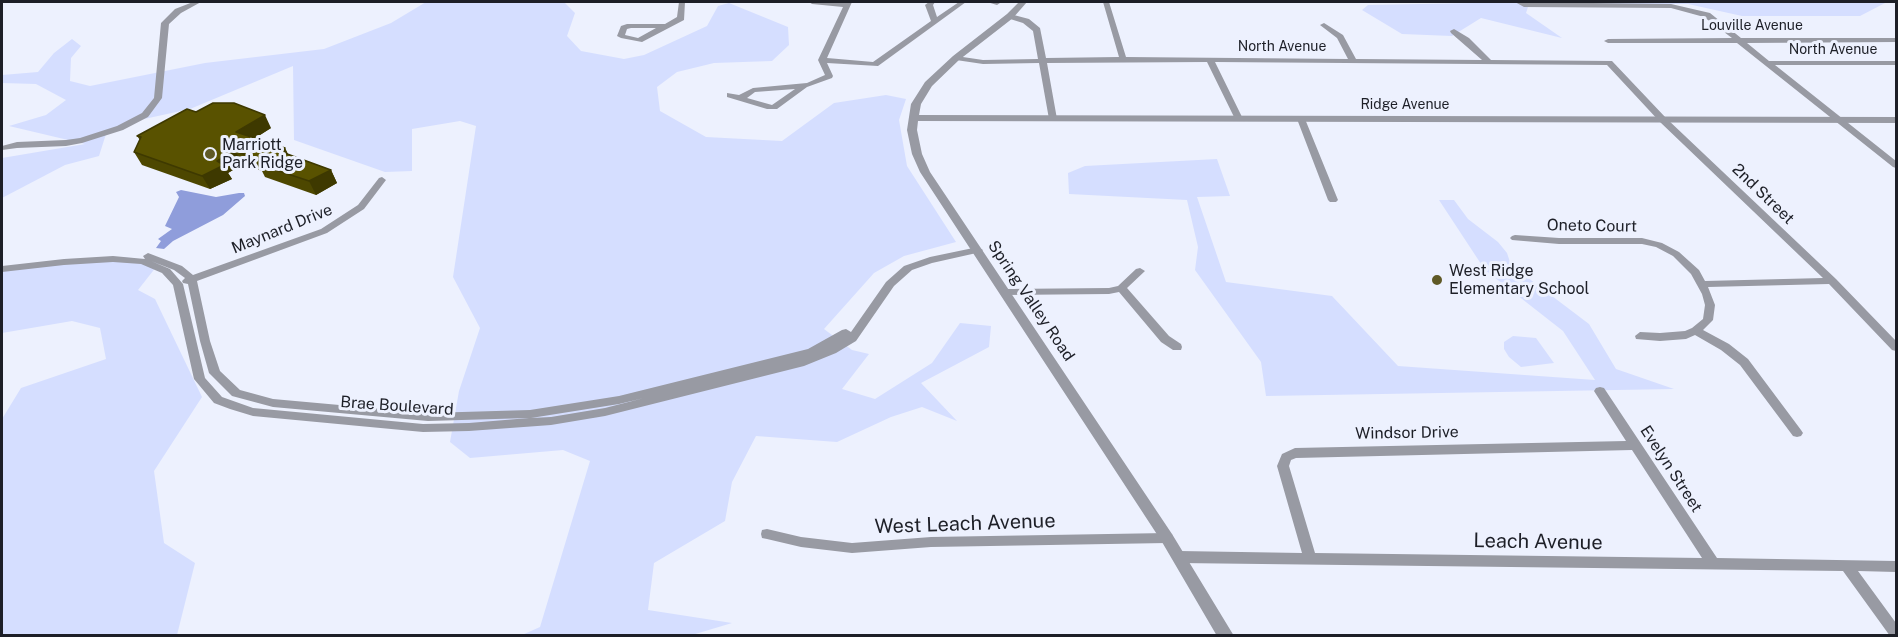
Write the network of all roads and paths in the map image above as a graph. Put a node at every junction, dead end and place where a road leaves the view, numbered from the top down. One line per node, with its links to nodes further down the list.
1 (198, 2): 38 (street)
2 (682, 2): 13 (street)
3 (812, 2): 9 (street)
4 (932, 2): 11 (street)
5 (963, 2): 11 (street)
6 (1023, 2): 10 (street, Spring Valley Road)
7 (1106, 2): 19 (street)
8 (1518, 2): 15 (street)
9 (848, 3): 20 (street)
10 (1010, 16): 18 (street, Spring Valley Road); 21 (street)
11 (935, 22): 20 (street)
12 (1324, 25): 23 (street)
13 (666, 26): 13 (street)
14 (1454, 31): 24 (street)
15 (1740, 40): 16 (street, Louville Avenue); 17 (street, Louville Avenue); 26 (street)
16 (1896, 40)
17 (1608, 41)
18 (956, 58): 21 (street, North Avenue); 31 (street, Spring Valley Road)
19 (1123, 59): 21 (street, North Avenue); 22 (street, North Avenue)
20 (822, 60): 28 (street)
21 (1044, 60): 32 (street)
22 (1210, 60): 23 (street, North Avenue); 33 (street)
23 (1353, 61): 24 (street, North Avenue)
24 (1489, 62): 25 (street, North Avenue)
25 (1609, 63): 35 (street, 2nd Street)
26 (1769, 63): 27 (street, North Avenue); 36 (street)
27 (1896, 63)
28 (808, 85): 30 (street); 30 (street)
29 (730, 95): 30 (street)
30 (741, 98)
31 (914, 118): 32 (street, Ridge Avenue); 43 (street, Spring Valley Road)
32 (1053, 119): 33 (street, Ridge Avenue)
33 (1239, 119): 34 (street, Ridge Avenue)
34 (1301, 119): 35 (street, Ridge Avenue); 41 (street)
35 (1663, 120): 36 (street, Ridge Avenue); 49 (street, 2nd Street)
36 (1842, 120): 37 (street, Ridge Avenue); 39 (street)
37 (1896, 120)
38 (2, 148)
39 (1896, 165)
40 (382, 180): 48 (street, Maynard Drive)
41 (1333, 200)
42 (1515, 238): 51 (street, Oneto Court)
43 (978, 250): 53 (street, Spring Valley Road); 54 (street, Brae Boulevard)
44 (64, 259): 45 (street); 46 (street); 48 (street); 50 (street)
45 (2, 264)
46 (2, 269)
47 (1140, 271): 52 (street)
48 (192, 279): 50 (street, Maynard Drive); 54 (street, Brae Boulevard)
49 (1832, 281): 51 (street); 58 (street, 2nd Street)
50 (178, 284): 54 (street, Brae Boulevard)
51 (1702, 284): 55 (street)
52 (1121, 288): 53 (street); 57 (street)
53 (1005, 292): 63 (street, Spring Valley Road)
54 (865, 322)
55 (1696, 331): 56 (street); 60 (street)
56 (1640, 336)
57 (1177, 347)
58 (1896, 347)
59 (1600, 391): 61 (street, Evelyn Street)
60 (1797, 433)
61 (1635, 445): 65 (street, Windsor Drive); 66 (street, Evelyn Street)
62 (767, 534): 63 (street, West Leach Avenue)
63 (1167, 538): 64 (street, Spring Valley Road)
64 (1179, 557): 65 (street, Leach Avenue); 70 (street, Spring Valley Road)
65 (1310, 558): 66 (street, Leach Avenue)
66 (1714, 565): 67 (street, Leach Avenue)
67 (1847, 566): 68 (street, Leach Avenue); 69 (street)
68 (1896, 566)
69 (1896, 633)
70 (1226, 636)

